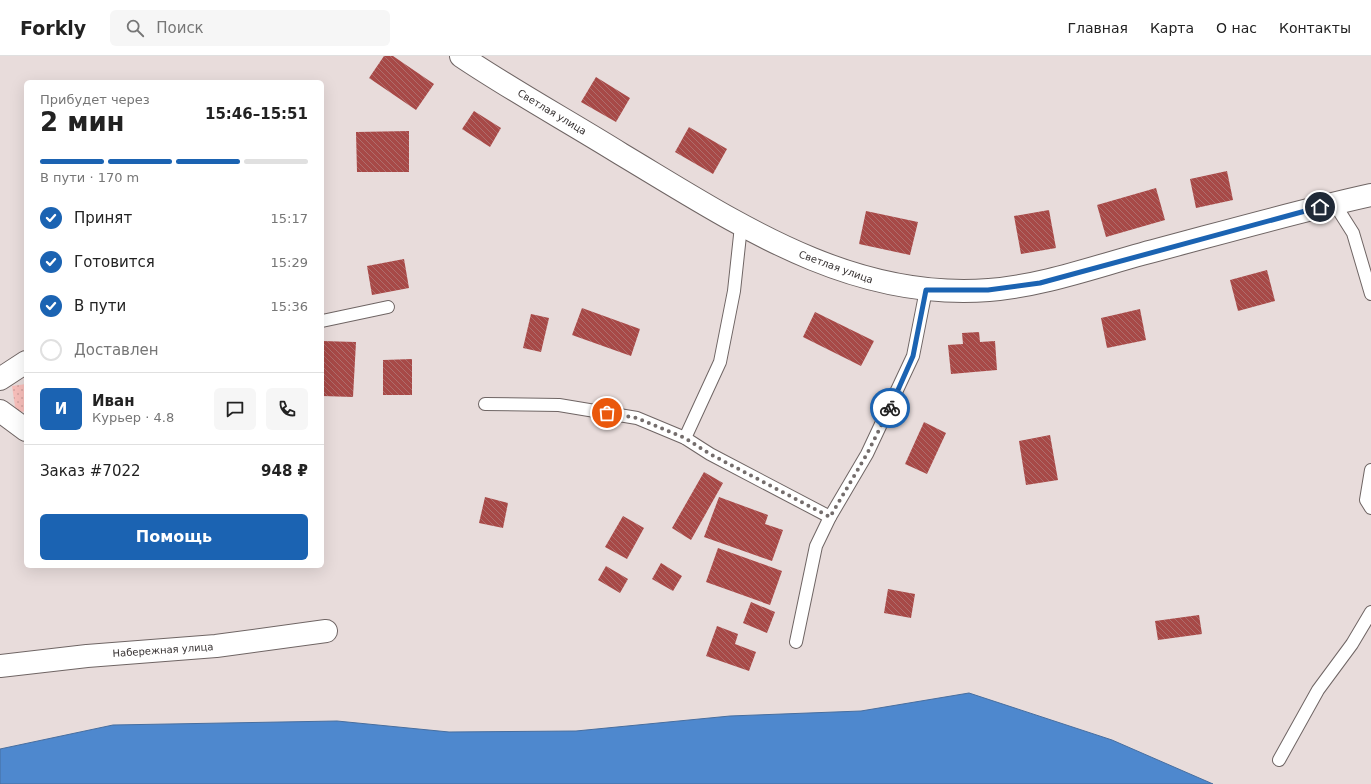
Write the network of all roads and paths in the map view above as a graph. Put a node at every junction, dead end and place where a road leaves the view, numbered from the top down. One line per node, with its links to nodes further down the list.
1 (462, 56): 4 (street, Светлая улица)
2 (1371, 195): 3 (street, Светлая улица)
3 (1334, 203): 5 (street, Светлая улица); 6 (lane)
4 (741, 226): 5 (street, Светлая улица); 14 (lane)
5 (926, 290): 17 (lane)
6 (1371, 294)
7 (388, 307): 8 (lane)
8 (324, 321)
9 (24, 363): 10 (street)
10 (0, 379)
11 (486, 404): 14 (lane)
12 (0, 411): 13 (street)
13 (24, 429)
14 (685, 438): 17 (lane)
15 (1371, 470): 16 (lane)
16 (1371, 508)
17 (830, 517): 20 (lane)
18 (1371, 612): 22 (lane)
19 (326, 631): 21 (street, Набережная улица)
20 (796, 642)
21 (0, 666)
22 (1279, 760)

